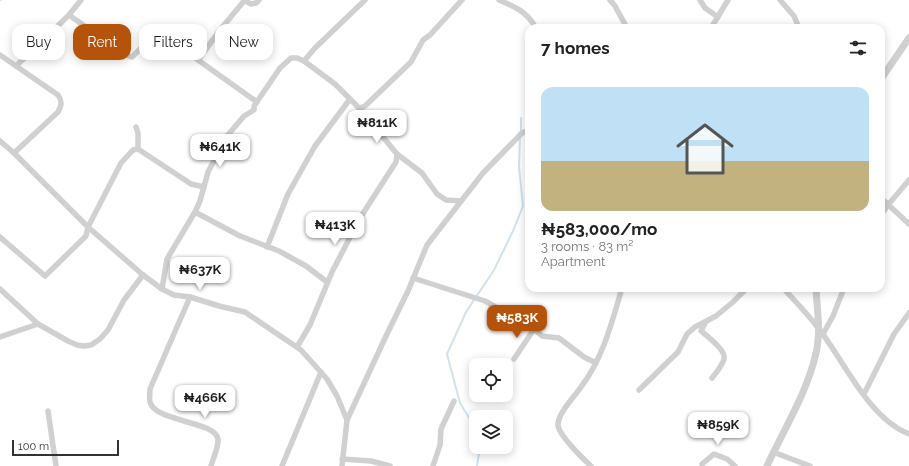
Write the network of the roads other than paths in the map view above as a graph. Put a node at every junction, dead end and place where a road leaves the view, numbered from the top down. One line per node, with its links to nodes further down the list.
1 (81, 0): 11 (street)
2 (244, 0): 3 (street); 18 (street)
3 (259, 0)
4 (365, 0): 22 (street)
5 (462, 0): 27 (street)
6 (499, 0): 13 (street)
7 (610, 0): 14 (street)
8 (700, 0): 12 (street)
9 (728, 0): 12 (street)
10 (781, 0): 16 (street)
11 (69, 15): 19 (street); 23 (street)
12 (718, 17): 15 (street)
13 (534, 24)
14 (625, 24)
15 (714, 24)
16 (797, 24)
17 (909, 38): 24 (street)
18 (207, 48)
19 (139, 50)
20 (0, 55): 23 (street)
21 (198, 60): 26 (street)
22 (304, 61): 25 (street); 26 (street)
23 (16, 66): 32 (street)
24 (885, 73)
25 (350, 99): 27 (street); 44 (street)
26 (257, 102): 35 (street)
27 (359, 108): 33 (street)
28 (136, 127): 31 (street)
29 (525, 132): 36 (street)
30 (0, 141): 32 (street)
31 (138, 148): 35 (street); 42 (street)
32 (14, 153): 42 (street)
33 (396, 154): 36 (street); 47 (street)
34 (909, 180): 38 (street)
35 (204, 187): 40 (street)
36 (461, 200): 46 (street)
37 (885, 202): 38 (street)
38 (888, 205): 39 (street); 41 (street)
39 (885, 209)
40 (195, 212): 44 (street); 49 (street)
41 (909, 224)
42 (88, 227): 43 (street); 45 (street)
43 (0, 237)
44 (267, 247): 47 (street)
45 (143, 275): 49 (street); 58 (street)
46 (413, 278): 59 (street); 71 (street)
47 (328, 282): 62 (street)
48 (0, 289): 58 (street)
49 (162, 289): 55 (street)
50 (621, 292): 64 (street)
51 (743, 292): 57 (street)
52 (787, 292): 60 (street)
53 (816, 292): 60 (street)
54 (842, 292): 60 (street)
55 (190, 297): 62 (street); 77 (street)
56 (909, 313): 68 (street)
57 (705, 323): 66 (street); 67 (street)
58 (38, 324): 61 (street)
59 (534, 329): 63 (street); 64 (street)
60 (821, 331): 68 (street); 73 (street)
61 (0, 337)
62 (297, 347): 65 (street)
63 (514, 359)
64 (596, 363): 82 (street)
65 (321, 372): 71 (street); 78 (street)
66 (712, 378)
67 (639, 390)
68 (864, 394): 72 (street)
69 (454, 401): 81 (street)
70 (48, 411): 76 (street)
71 (347, 420): 74 (street)
72 (909, 434)
73 (773, 452): 84 (street); 85 (street)
74 (342, 459): 79 (street); 80 (street)
75 (702, 464): 83 (street)
76 (56, 466)
77 (211, 466)
78 (282, 466)
79 (342, 466)
80 (390, 466)
81 (433, 466)
82 (591, 466)
83 (735, 466)
84 (767, 466)
85 (810, 466)

